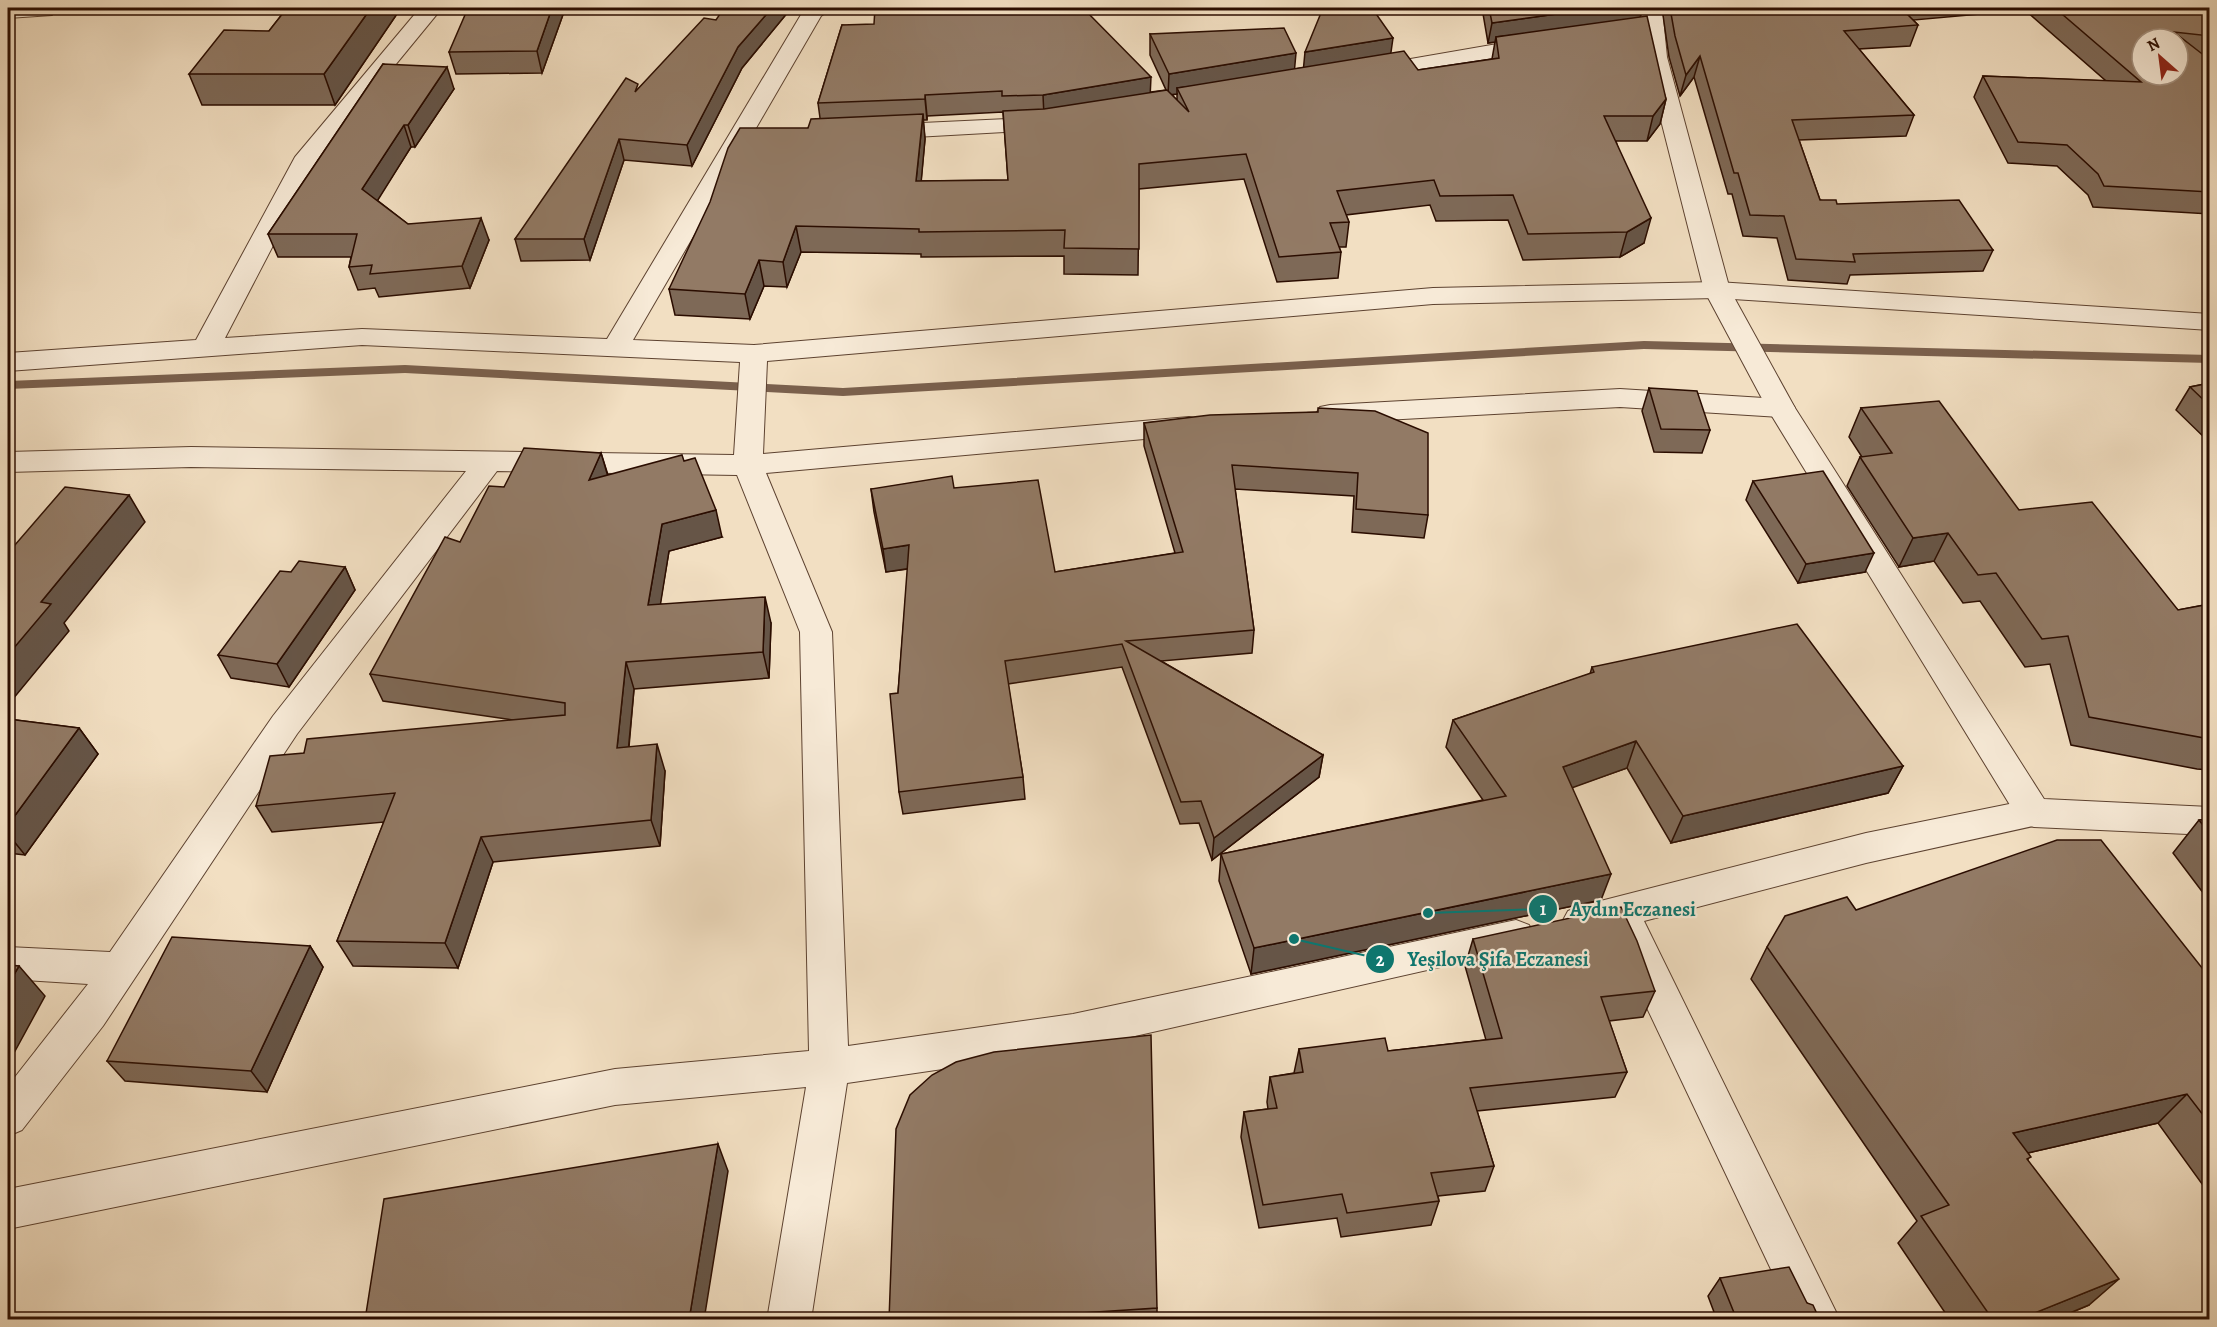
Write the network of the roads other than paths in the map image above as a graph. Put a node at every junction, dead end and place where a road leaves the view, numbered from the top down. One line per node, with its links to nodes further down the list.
1 (431, 8): 12 (street)
2 (821, 8): 13 (street)
3 (44, 10): 4 (street)
4 (8, 12)
5 (1645, 23): 10 (street)
6 (1562, 40): 7 (street)
7 (1352, 76)
8 (1066, 122): 9 (street)
9 (857, 132)
10 (1722, 298): 11 (street); 14 (street); 16 (street)
11 (2210, 322)
12 (206, 348): 13 (street); 15 (street)
13 (615, 348): 14 (street)
14 (754, 361): 19 (street)
15 (8, 362)
16 (1775, 397): 17 (street); 22 (street)
17 (1308, 415)
18 (1212, 423): 19 (street)
19 (749, 452): 20 (street); 27 (street)
20 (489, 461): 21 (street); 26 (street)
21 (8, 462)
22 (2034, 813): 23 (street); 24 (street)
23 (2210, 821)
24 (1621, 914): 27 (street); 31 (street)
25 (8, 963): 26 (street)
26 (120, 969): 28 (street)
27 (829, 1067): 29 (street); 30 (street)
28 (8, 1117)
29 (8, 1209)
30 (789, 1320)
31 (1818, 1320)

